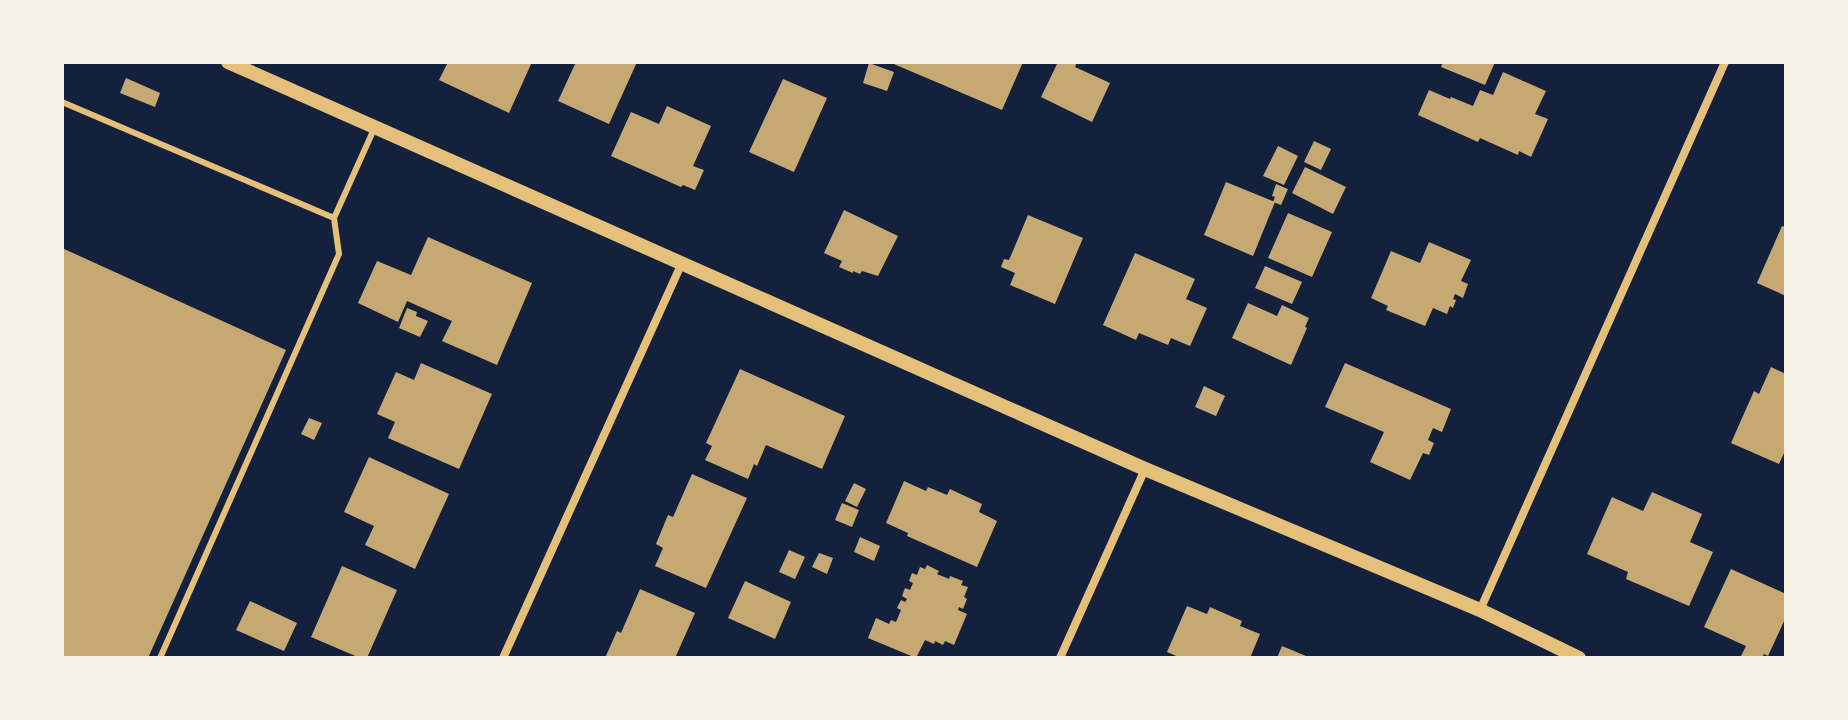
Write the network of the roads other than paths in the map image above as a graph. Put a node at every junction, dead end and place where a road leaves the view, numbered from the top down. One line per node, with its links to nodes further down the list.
1 (228, 62): 4 (street)
2 (1725, 62): 8 (street)
3 (62, 102): 5 (lane)
4 (374, 127): 5 (lane); 6 (street)
5 (334, 218): 9 (lane)
6 (681, 265): 7 (street); 10 (street)
7 (1145, 469): 8 (street); 11 (street)
8 (1480, 610): 12 (street)
9 (160, 658)
10 (503, 658)
11 (1060, 658)
12 (1579, 658)

